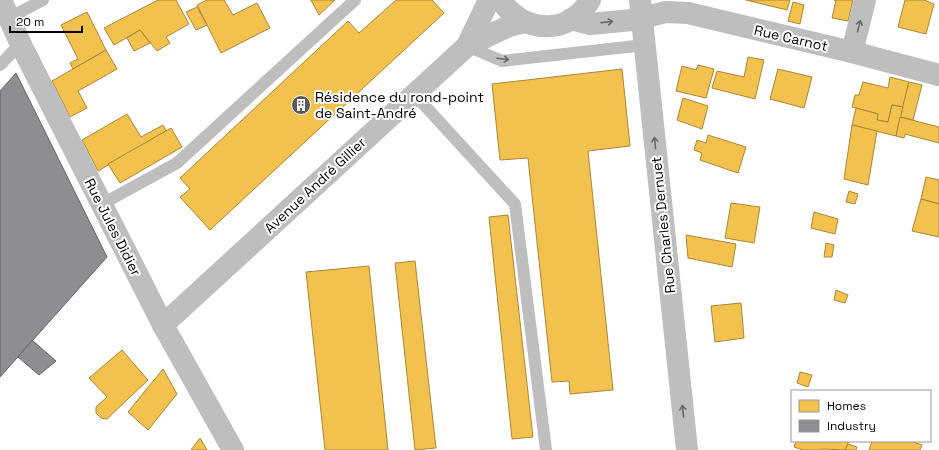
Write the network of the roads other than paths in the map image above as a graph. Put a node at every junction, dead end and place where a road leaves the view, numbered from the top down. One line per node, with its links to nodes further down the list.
1 (43, 0): 8 (lane)
2 (355, 0): 18 (lane)
3 (489, 0): 13 (street, Avenue André Gillier)
4 (501, 0): 10 (street)
5 (590, 0): 9 (street)
6 (865, 0): 14 (street, one-way to 6)
7 (641, 8): 9 (street, Rue Carnot, one-way to 7); 12 (street, Rue Charles Dernuet); 14 (street, Rue Carnot)
8 (5, 9): 11 (street, Rue Jules Didier)
9 (571, 19): 10 (street)
10 (525, 22): 13 (street, Avenue André Gillier)
11 (21, 43): 15 (lane); 18 (street, Rue Jules Didier)
12 (645, 45): 13 (lane, one-way to 12); 22 (street, Rue Charles Dernuet, one-way to 12)
13 (467, 46): 17 (street, Avenue André Gillier)
14 (852, 52): 16 (street, Rue Carnot)
15 (0, 65)
16 (939, 75)
17 (414, 94): 19 (street, Avenue André Gillier); 21 (lane)
18 (102, 204): 19 (street, Rue Jules Didier)
19 (163, 325): 20 (street, Rue Jules Didier)
20 (233, 450)
21 (546, 450)
22 (687, 450)

